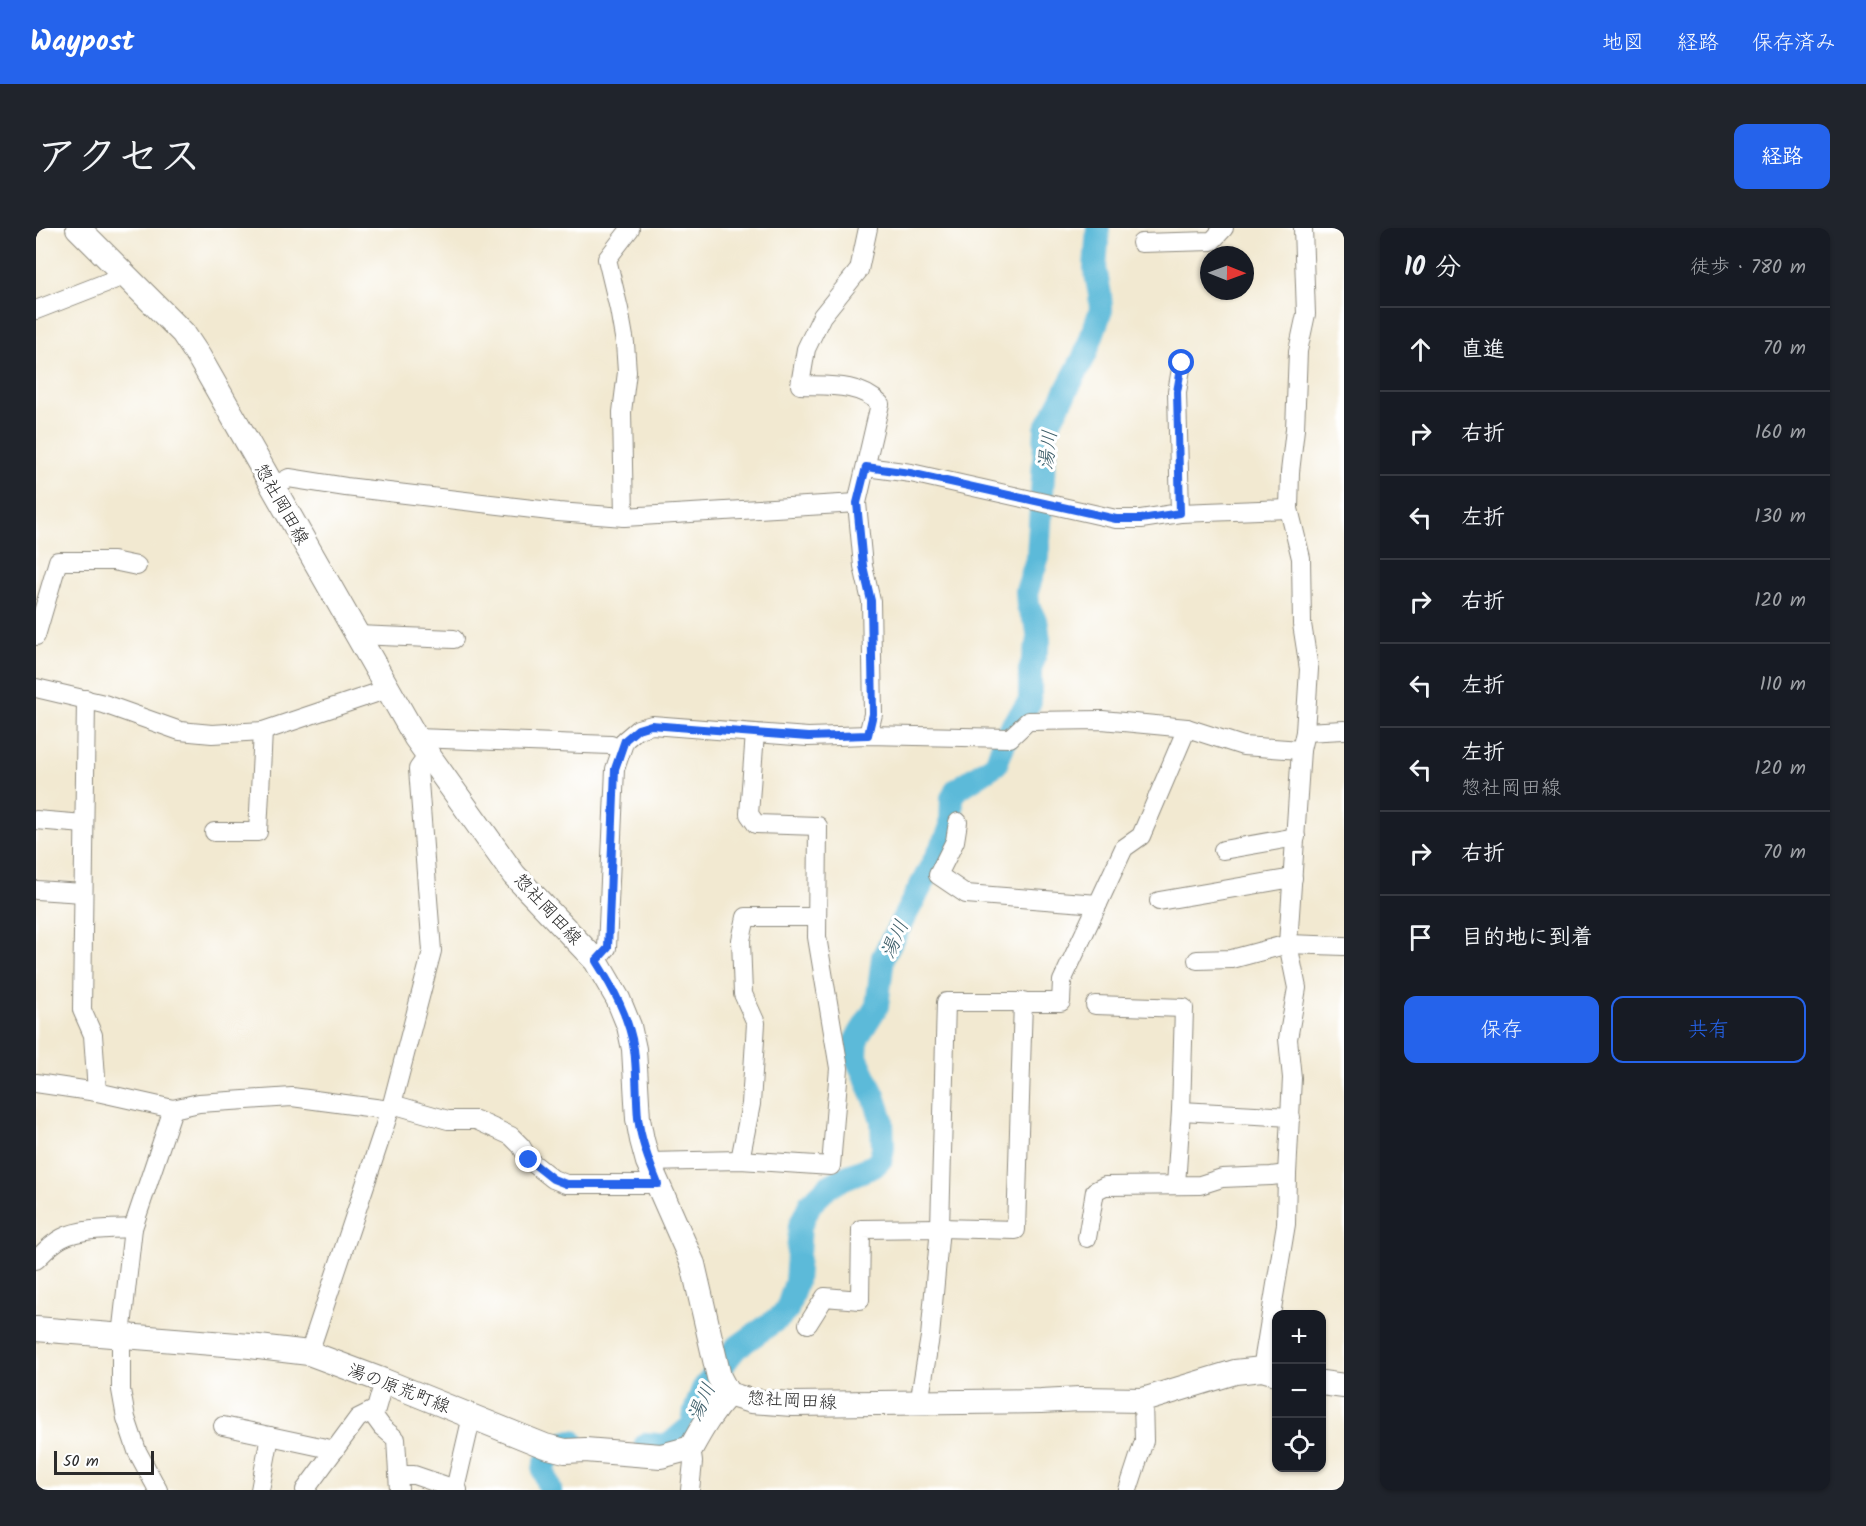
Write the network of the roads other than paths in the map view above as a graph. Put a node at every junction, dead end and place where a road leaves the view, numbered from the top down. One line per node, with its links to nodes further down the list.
1 (78, 228): 7 (main road, 惣社岡田線)
2 (629, 228): 15 (street)
3 (868, 228): 10 (street)
4 (1224, 228): 6 (street)
5 (1303, 228): 13 (street)
6 (1141, 243)
7 (126, 275): 8 (street); 11 (main road, 惣社岡田線)
8 (36, 310)
9 (1182, 363): 14 (street)
10 (866, 467): 12 (street); 14 (street)
11 (272, 487): 15 (street); 17 (main road, 惣社岡田線)
12 (857, 503): 15 (street); 28 (street)
13 (1289, 508): 14 (street); 26 (street)
14 (1180, 513)
15 (624, 517)
16 (137, 566): 18 (street)
17 (357, 635): 19 (street); 21 (main road, 惣社岡田線)
18 (36, 636)
19 (454, 639)
20 (36, 688): 22 (street)
21 (388, 689): 24 (street); 29 (main road, 惣社岡田線)
22 (86, 699): 24 (street); 34 (street)
23 (1187, 728): 28 (street); 31 (street); 42 (street)
24 (262, 730): 35 (street)
25 (1344, 730): 26 (street)
26 (1305, 732): 31 (street)
27 (755, 733): 28 (street); 30 (street); 43 (street)
28 (868, 735)
29 (422, 747): 30 (street); 47 (main road, 惣社岡田線); 52 (street)
30 (621, 750): 47 (street)
31 (1301, 750): 36 (street)
32 (36, 820): 34 (street)
33 (958, 822): 42 (street)
34 (84, 824): 40 (street)
35 (214, 832)
36 (1296, 837): 37 (street); 38 (street)
37 (1224, 850)
38 (1293, 878): 41 (street); 44 (street)
39 (36, 890): 40 (street)
40 (83, 893): 51 (street)
41 (1159, 901)
42 (1098, 903): 48 (street)
43 (817, 917): 56 (street); 56 (street)
44 (1288, 945): 45 (street); 46 (street); 55 (street)
45 (1344, 946)
46 (1197, 960)
47 (596, 961): 57 (main road, 惣社岡田線)
48 (1023, 1001): 62 (street); 62 (street)
49 (1095, 1005): 54 (street)
50 (36, 1083): 51 (street)
51 (97, 1092): 53 (street)
52 (391, 1107): 53 (street); 59 (street); 68 (street)
53 (173, 1109): 61 (street)
54 (1181, 1111): 55 (street); 60 (street)
55 (1291, 1117): 58 (street)
56 (740, 1160): 57 (street)
57 (648, 1162): 59 (main road, 惣社岡田線)
58 (1287, 1174): 60 (street); 69 (street)
59 (658, 1184): 73 (main road, 惣社岡田線)
60 (1176, 1185): 63 (street)
61 (134, 1228): 64 (street); 67 (street)
62 (940, 1228): 65 (street); 75 (street)
63 (1087, 1238)
64 (36, 1260)
65 (808, 1324)
66 (36, 1329): 67 (main road, 湯の原荒町線)
67 (121, 1336): 68 (main road, 湯の原荒町線); 84 (street)
68 (309, 1353): 70 (main road, 湯の原荒町線)
69 (1269, 1371): 74 (main road, 惣社岡田線)
70 (384, 1381): 76 (street); 77 (main road, 湯の原荒町線)
71 (1326, 1384): 72 (main road)
72 (1344, 1386)
73 (728, 1394): 75 (main road, 惣社岡田線); 80 (main road)
74 (1143, 1400): 75 (main road, 惣社岡田線); 88 (street)
75 (919, 1403)
76 (371, 1412): 81 (street); 82 (street)
77 (472, 1416): 80 (main road, 湯の原荒町線); 83 (street)
78 (223, 1426): 79 (street)
79 (270, 1436): 81 (street); 85 (street)
80 (691, 1448): 87 (street)
81 (335, 1450): 86 (street)
82 (399, 1483): 83 (street)
83 (456, 1489)
84 (158, 1490)
85 (260, 1490)
86 (305, 1490)
87 (690, 1490)
88 (1128, 1490)

